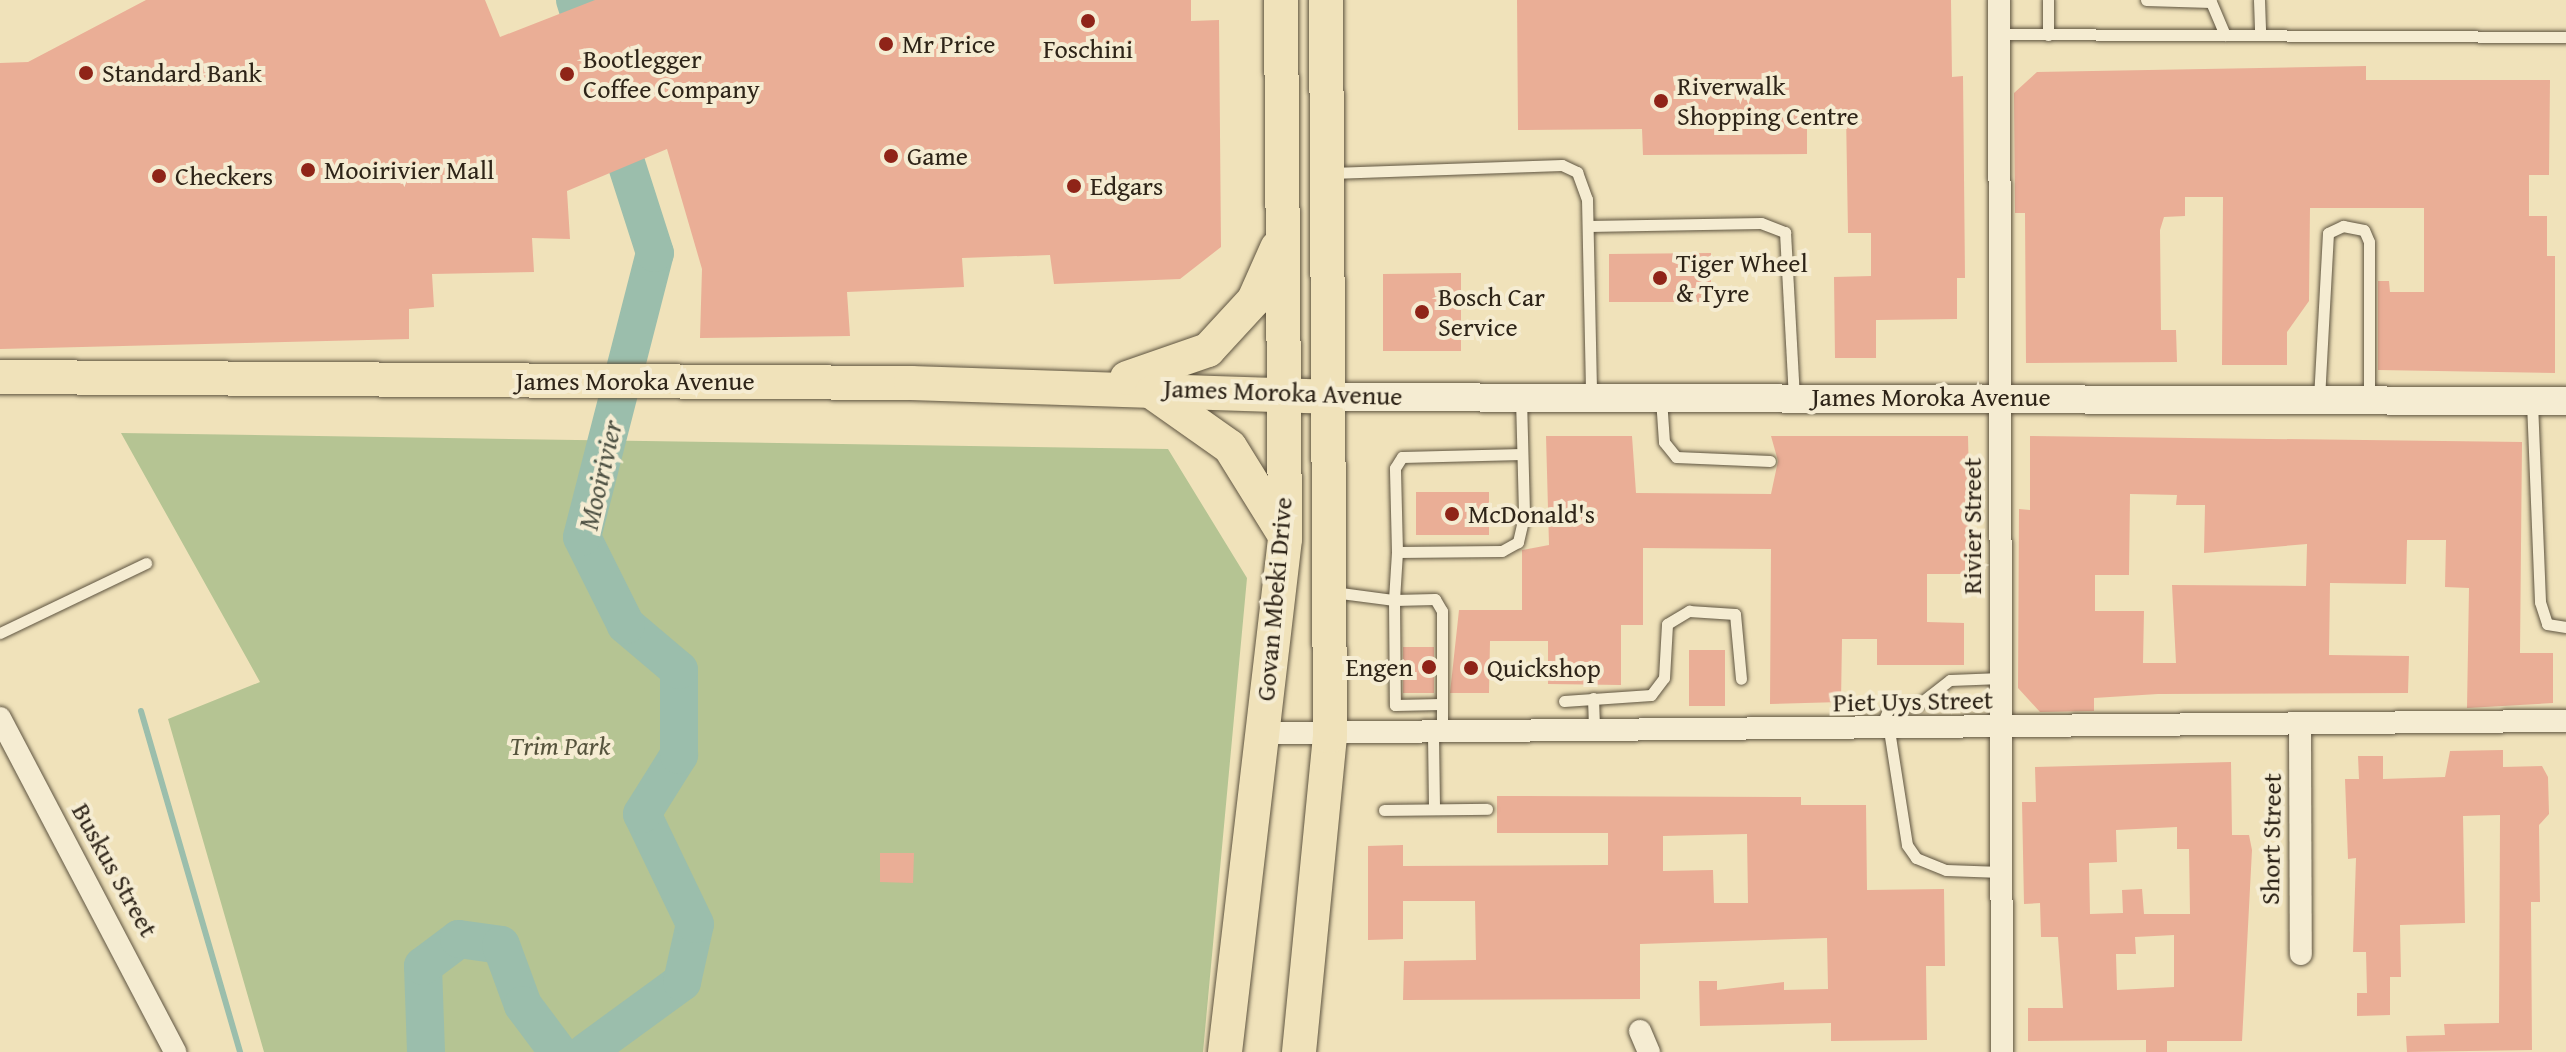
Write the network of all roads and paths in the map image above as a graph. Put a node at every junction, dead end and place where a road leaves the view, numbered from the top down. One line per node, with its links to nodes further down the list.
1 (1281, 0): 14 (main road, Govan Mbeki Drive)
2 (1326, 0): 12 (main road, Govan Mbeki Drive)
3 (1999, 0): 7 (street, Rivier Street)
4 (2048, 0): 8 (lane)
5 (2146, 0): 9 (lane)
6 (2259, 0): 10 (lane)
7 (1999, 34): 8 (lane); 22 (street, Rivier Street)
8 (2048, 35): 9 (lane)
9 (2225, 35): 10 (lane)
10 (2260, 35): 11 (lane)
11 (2566, 37)
12 (1326, 173): 13 (lane); 20 (main road, Govan Mbeki Drive)
13 (1588, 226): 21 (lane); 24 (lane)
14 (1283, 232): 17 (main road); 19 (main road, Govan Mbeki Drive)
15 (0, 377): 17 (main road, James Moroka Avenue)
16 (1143, 387): 17 (main road, James Moroka Avenue); 19 (main road, James Moroka Avenue); 31 (main road)
17 (1092, 389)
18 (1521, 396): 20 (street, James Moroka Avenue); 21 (street, James Moroka Avenue); 29 (lane)
19 (1284, 397): 20 (main road, James Moroka Avenue); 31 (main road, Govan Mbeki Drive)
20 (1328, 397): 34 (main road, Govan Mbeki Drive)
21 (1591, 397): 23 (street, James Moroka Avenue)
22 (2000, 397): 24 (street, James Moroka Avenue); 25 (street, James Moroka Avenue); 38 (street, Rivier Street)
23 (1661, 398): 24 (street, James Moroka Avenue); 30 (lane)
24 (1794, 398)
25 (2319, 399): 26 (street, James Moroka Avenue); 26 (lane)
26 (2369, 400): 27 (street, James Moroka Avenue)
27 (2532, 401): 28 (street, James Moroka Avenue); 36 (lane)
28 (2566, 401)
29 (1522, 454): 32 (lane); 32 (lane)
30 (1770, 461)
31 (1285, 539): 48 (main road, Govan Mbeki Drive)
32 (1397, 552): 35 (lane)
33 (146, 563): 37 (lane)
34 (1329, 591): 35 (lane); 51 (main road, Govan Mbeki Drive)
35 (1394, 600): 42 (lane); 42 (lane)
36 (2566, 627)
37 (0, 633)
38 (2001, 678): 46 (street, Rivier Street); 47 (lane)
39 (1741, 679): 40 (lane)
40 (1593, 698): 41 (lane); 49 (lane)
41 (1564, 701)
42 (1441, 704): 50 (lane)
43 (0, 718): 58 (street, Buskus Street)
44 (2566, 721): 45 (street, Piet Uys Street)
45 (2300, 724): 46 (street, Piet Uys Street); 56 (street, Short Street)
46 (2001, 728): 47 (street, Piet Uys Street); 55 (street, Rivier Street)
47 (1884, 730): 49 (street, Piet Uys Street); 55 (lane)
48 (1261, 733): 51 (street, Piet Uys Street); 59 (main road, Govan Mbeki Drive)
49 (1594, 733): 50 (street, Piet Uys Street)
50 (1438, 735): 51 (street, Piet Uys Street); 52 (lane)
51 (1330, 736): 60 (main road, Govan Mbeki Drive)
52 (1434, 809): 53 (lane); 54 (lane)
53 (1487, 809)
54 (1384, 810)
55 (2001, 872): 62 (street, Rivier Street)
56 (2301, 954)
57 (1640, 1031): 61 (street)
58 (175, 1052)
59 (1225, 1052)
60 (1299, 1052)
61 (1649, 1052)
62 (2002, 1052)

